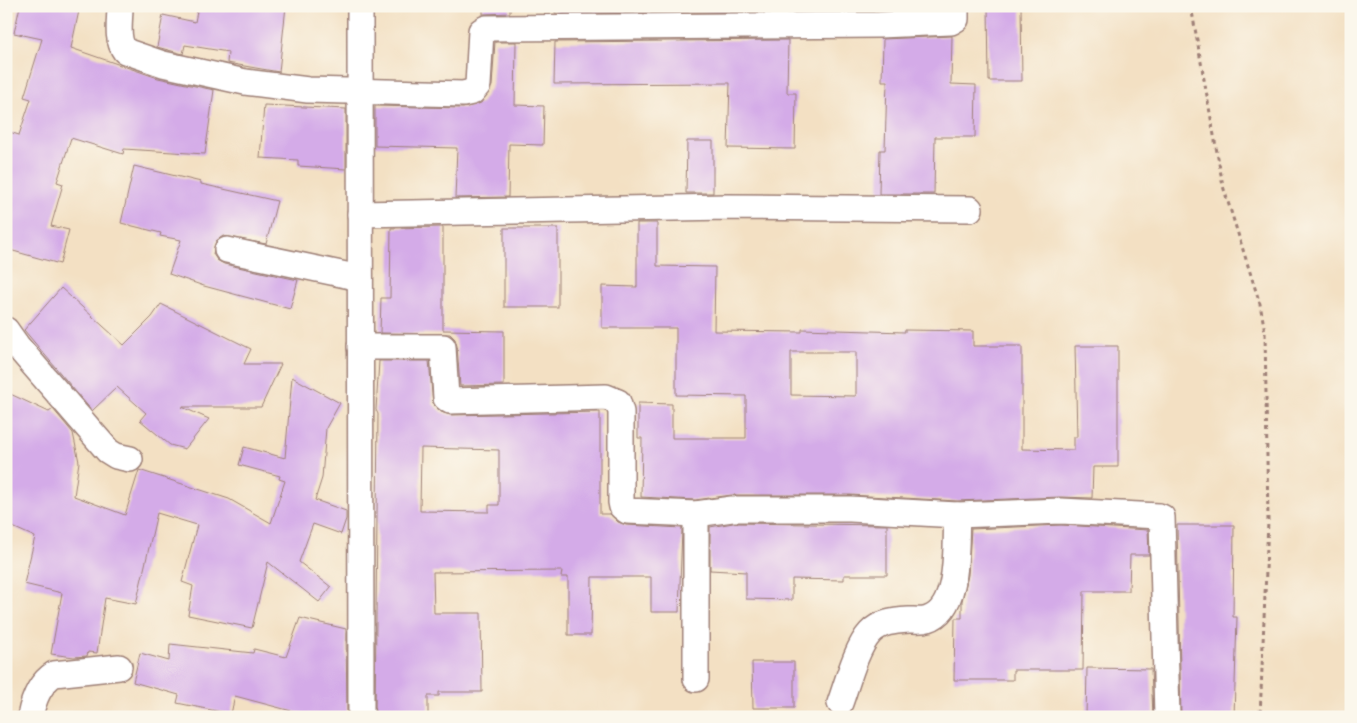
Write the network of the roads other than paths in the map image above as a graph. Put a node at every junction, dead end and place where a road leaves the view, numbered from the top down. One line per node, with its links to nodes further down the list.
1 (120, 6): 5 (street)
2 (360, 6): 5 (street)
3 (956, 6): 4 (street)
4 (868, 15): 5 (street)
5 (360, 92): 7 (street)
6 (970, 209): 7 (street)
7 (360, 214): 9 (street)
8 (227, 250): 9 (street)
9 (360, 278): 11 (street)
10 (6, 330): 12 (street)
11 (360, 347): 13 (street); 19 (street)
12 (130, 460)
13 (696, 514): 14 (street); 16 (street)
14 (957, 514): 17 (street); 20 (street)
15 (119, 667): 18 (street)
16 (696, 679)
17 (840, 704)
18 (30, 717)
19 (361, 717)
20 (1167, 717)

